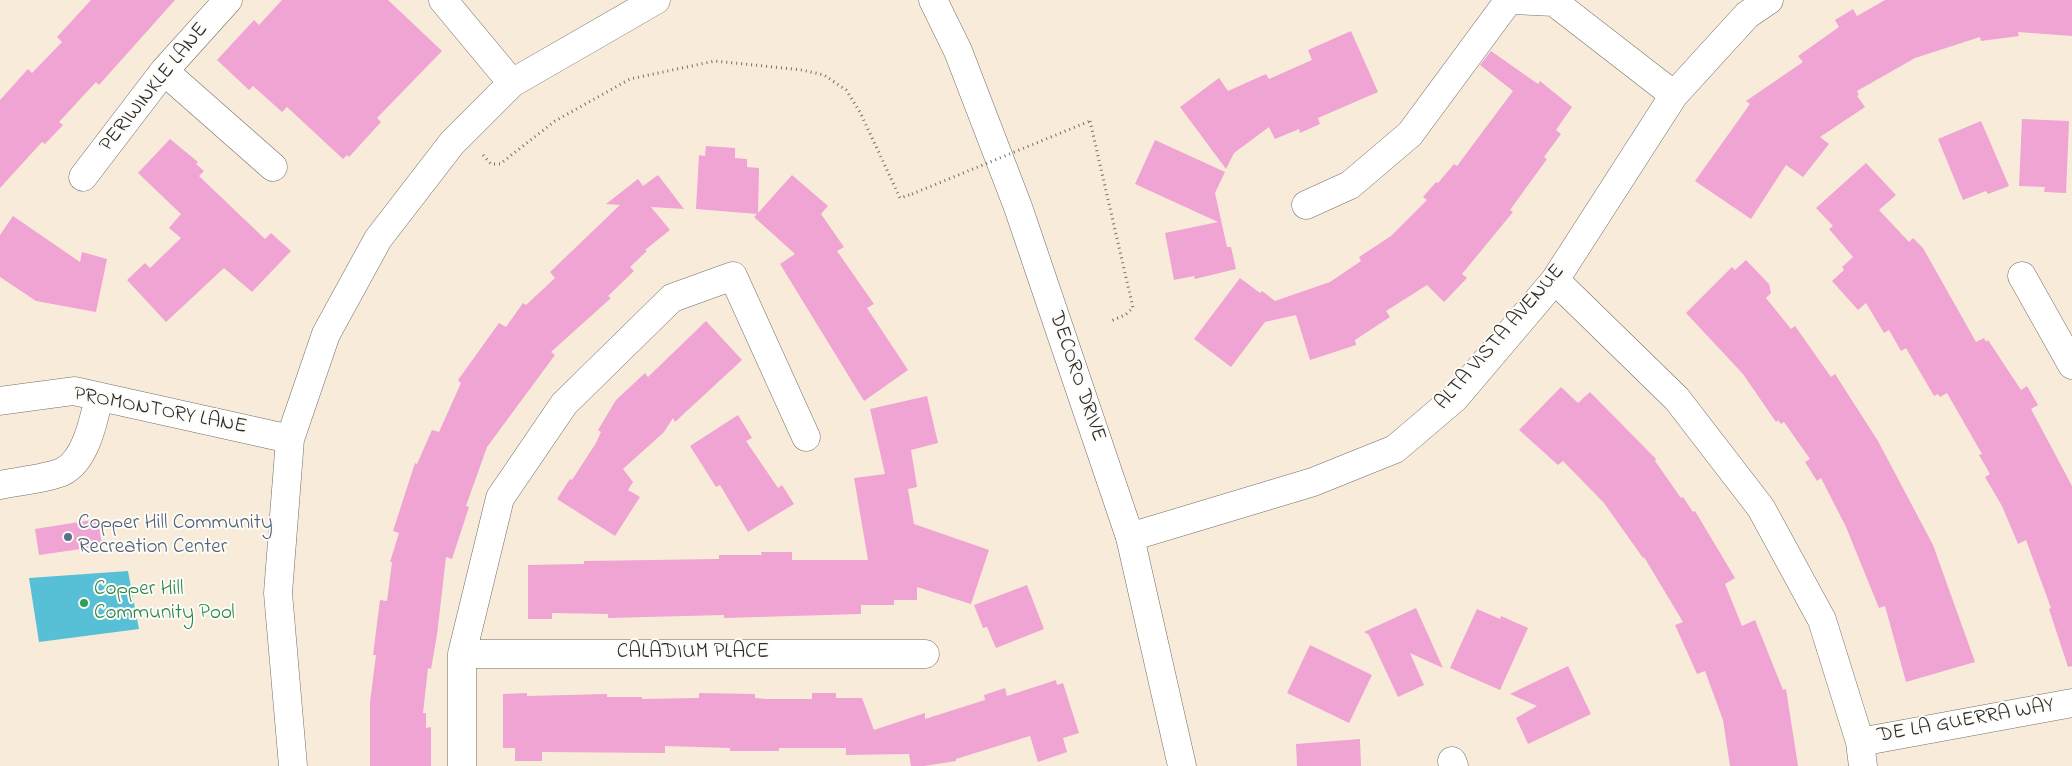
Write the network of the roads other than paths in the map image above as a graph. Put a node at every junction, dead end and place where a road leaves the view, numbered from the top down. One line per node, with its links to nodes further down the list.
1 (228, 0): 7 (street, PERIWINKLE LANE)
2 (443, 0): 8 (street)
3 (656, 0): 8 (street)
4 (933, 0): 21 (street, DECORO DRIVE)
5 (1511, 0): 9 (street); 12 (street)
6 (1769, 0): 9 (street, ALTA VISTA AVENUE)
7 (164, 70): 10 (street); 11 (street, PERIWINKLE LANE)
8 (512, 83): 19 (street)
9 (1674, 95): 14 (street, ALTA VISTA AVENUE)
10 (273, 167)
11 (83, 177)
12 (1306, 205)
13 (2022, 276): 15 (street)
14 (1555, 280): 21 (street, ALTA VISTA AVENUE); 25 (street)
15 (2072, 365)
16 (99, 397): 17 (street, PROMONTORY LANE); 19 (street, PROMONTORY LANE); 20 (street)
17 (0, 401)
18 (806, 437): 22 (street)
19 (290, 439): 26 (street)
20 (0, 485)
21 (1130, 537): 28 (street, DECORO DRIVE)
22 (462, 654): 23 (street, CALADIUM PLACE); 27 (street)
23 (924, 654)
24 (2072, 703): 25 (street, DE LA GUERRA WAY)
25 (1862, 754)
26 (292, 766)
27 (462, 766)
28 (1182, 766)

